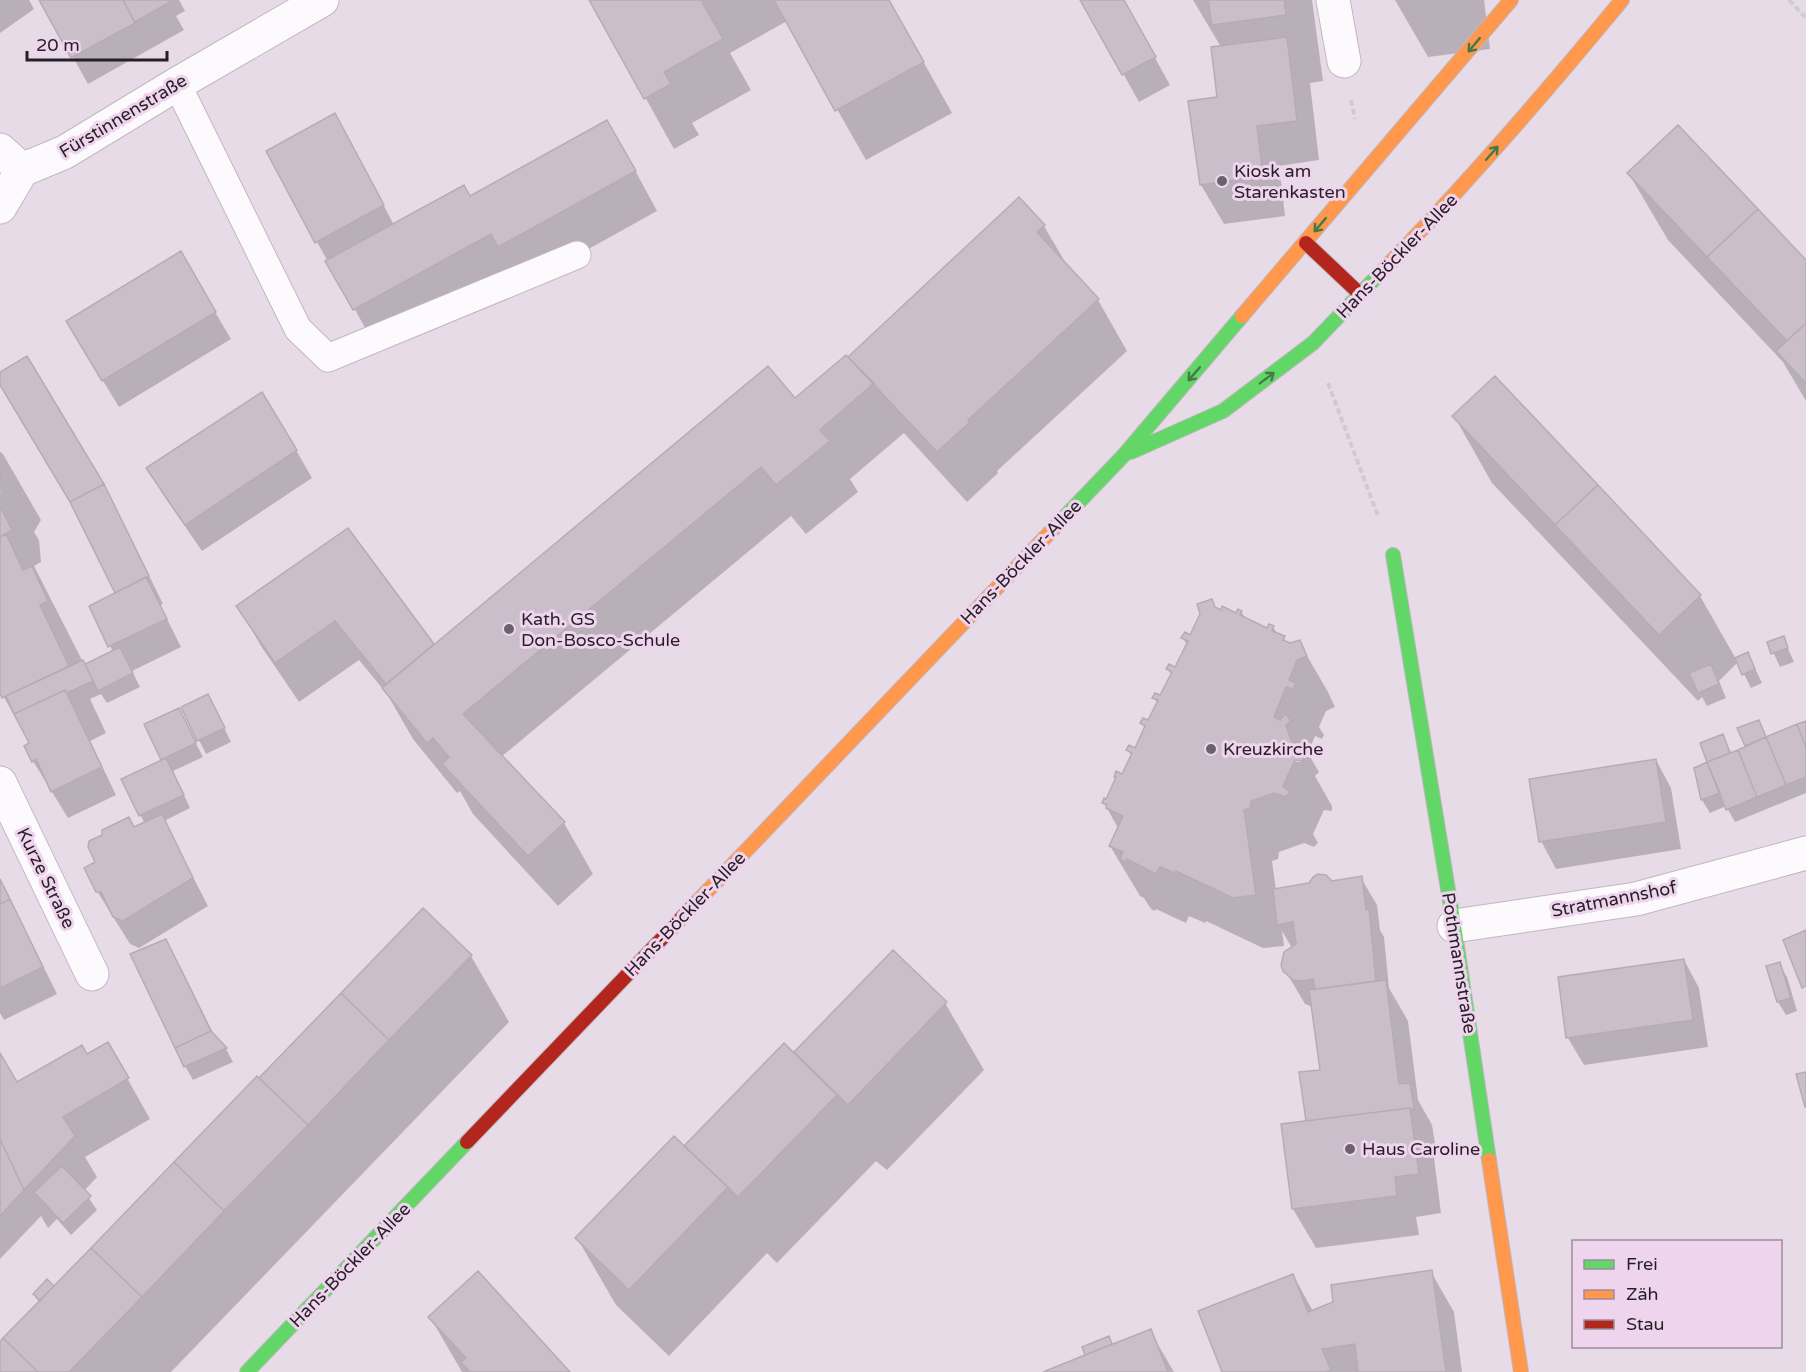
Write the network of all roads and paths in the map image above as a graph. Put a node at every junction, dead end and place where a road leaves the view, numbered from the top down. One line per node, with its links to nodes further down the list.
1 (322, 0): 8 (street, Fürstinnenstraße)
2 (1333, 0): 7 (street)
3 (1512, 0): 11 (street, Hans-Böckler-Allee, one-way to 11)
4 (1622, 0): 13 (street, Hans-Böckler-Allee, one-way to 4)
5 (1789, 0): 6 (path)
6 (1806, 18)
7 (1344, 61)
8 (177, 84): 9 (street, Fürstinnenstraße); 12 (lane)
9 (11, 160): 10 (street, Fürstinnenstraße)
10 (0, 207)
11 (1306, 243): 13 (street); 15 (street, Hans-Böckler-Allee, one-way to 15)
12 (577, 255)
13 (1360, 294): 14 (street, Hans-Böckler-Allee)
14 (1313, 343): 15 (street, Hans-Böckler-Allee, one-way to 14); 16 (path)
15 (1124, 455): 21 (street, Hans-Böckler-Allee)
16 (1393, 555): 19 (street, Pothmannstraße)
17 (0, 783): 20 (street, Kurze Straße)
18 (1806, 853): 19 (street, Stratmannshof)
19 (1454, 926): 22 (street, Pothmannstraße)
20 (92, 974)
21 (258, 1368)
22 (1521, 1372)

